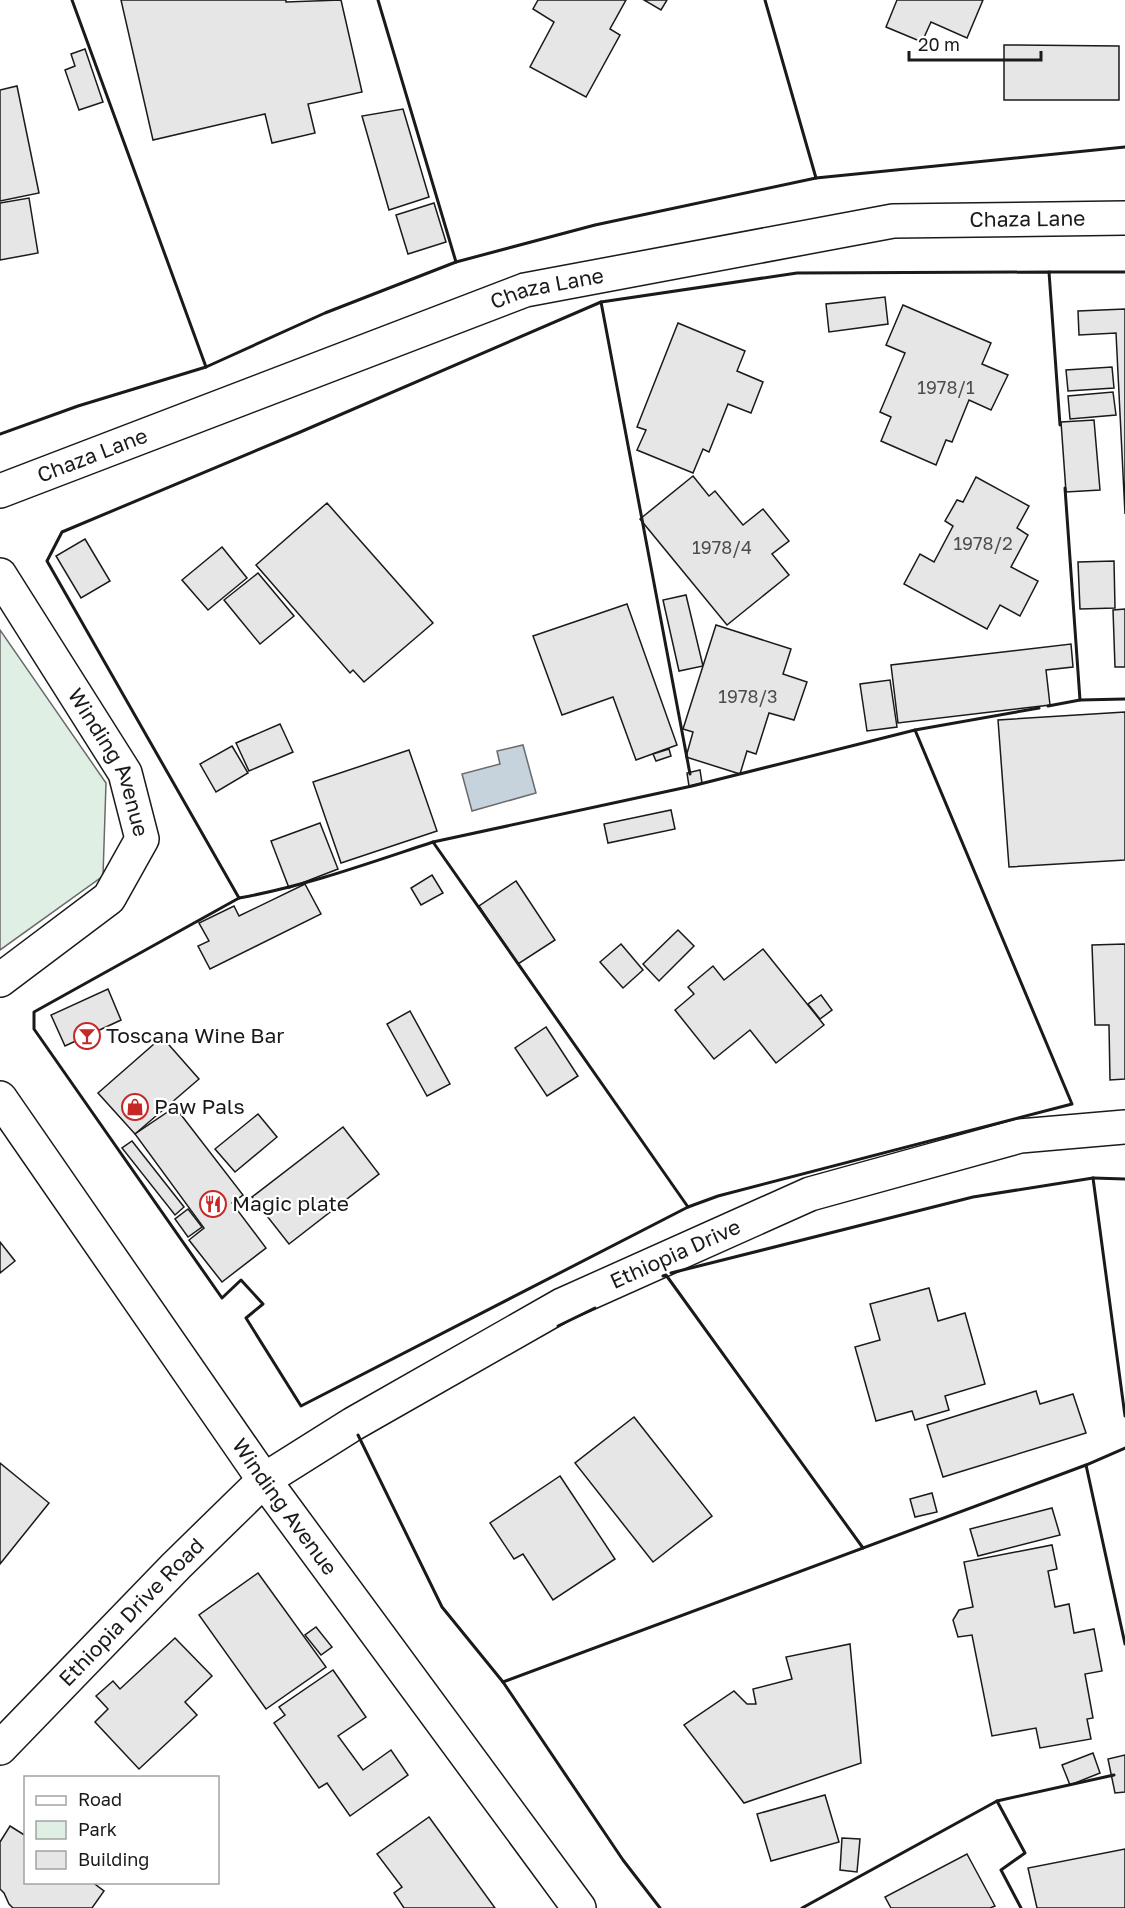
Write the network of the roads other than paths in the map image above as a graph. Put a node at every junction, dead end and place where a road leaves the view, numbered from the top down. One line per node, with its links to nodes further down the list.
1 (1125, 218): 2 (street, Chaza Lane)
2 (0, 491)
3 (0, 575): 4 (street, Winding Avenue)
4 (0, 980)
5 (0, 1098): 7 (street, Winding Avenue)
6 (1125, 1127): 7 (street, Ethiopia Drive)
7 (264, 1480): 8 (street, Ethiopia Drive Road); 9 (street, Winding Avenue)
8 (0, 1748)
9 (579, 1908)

